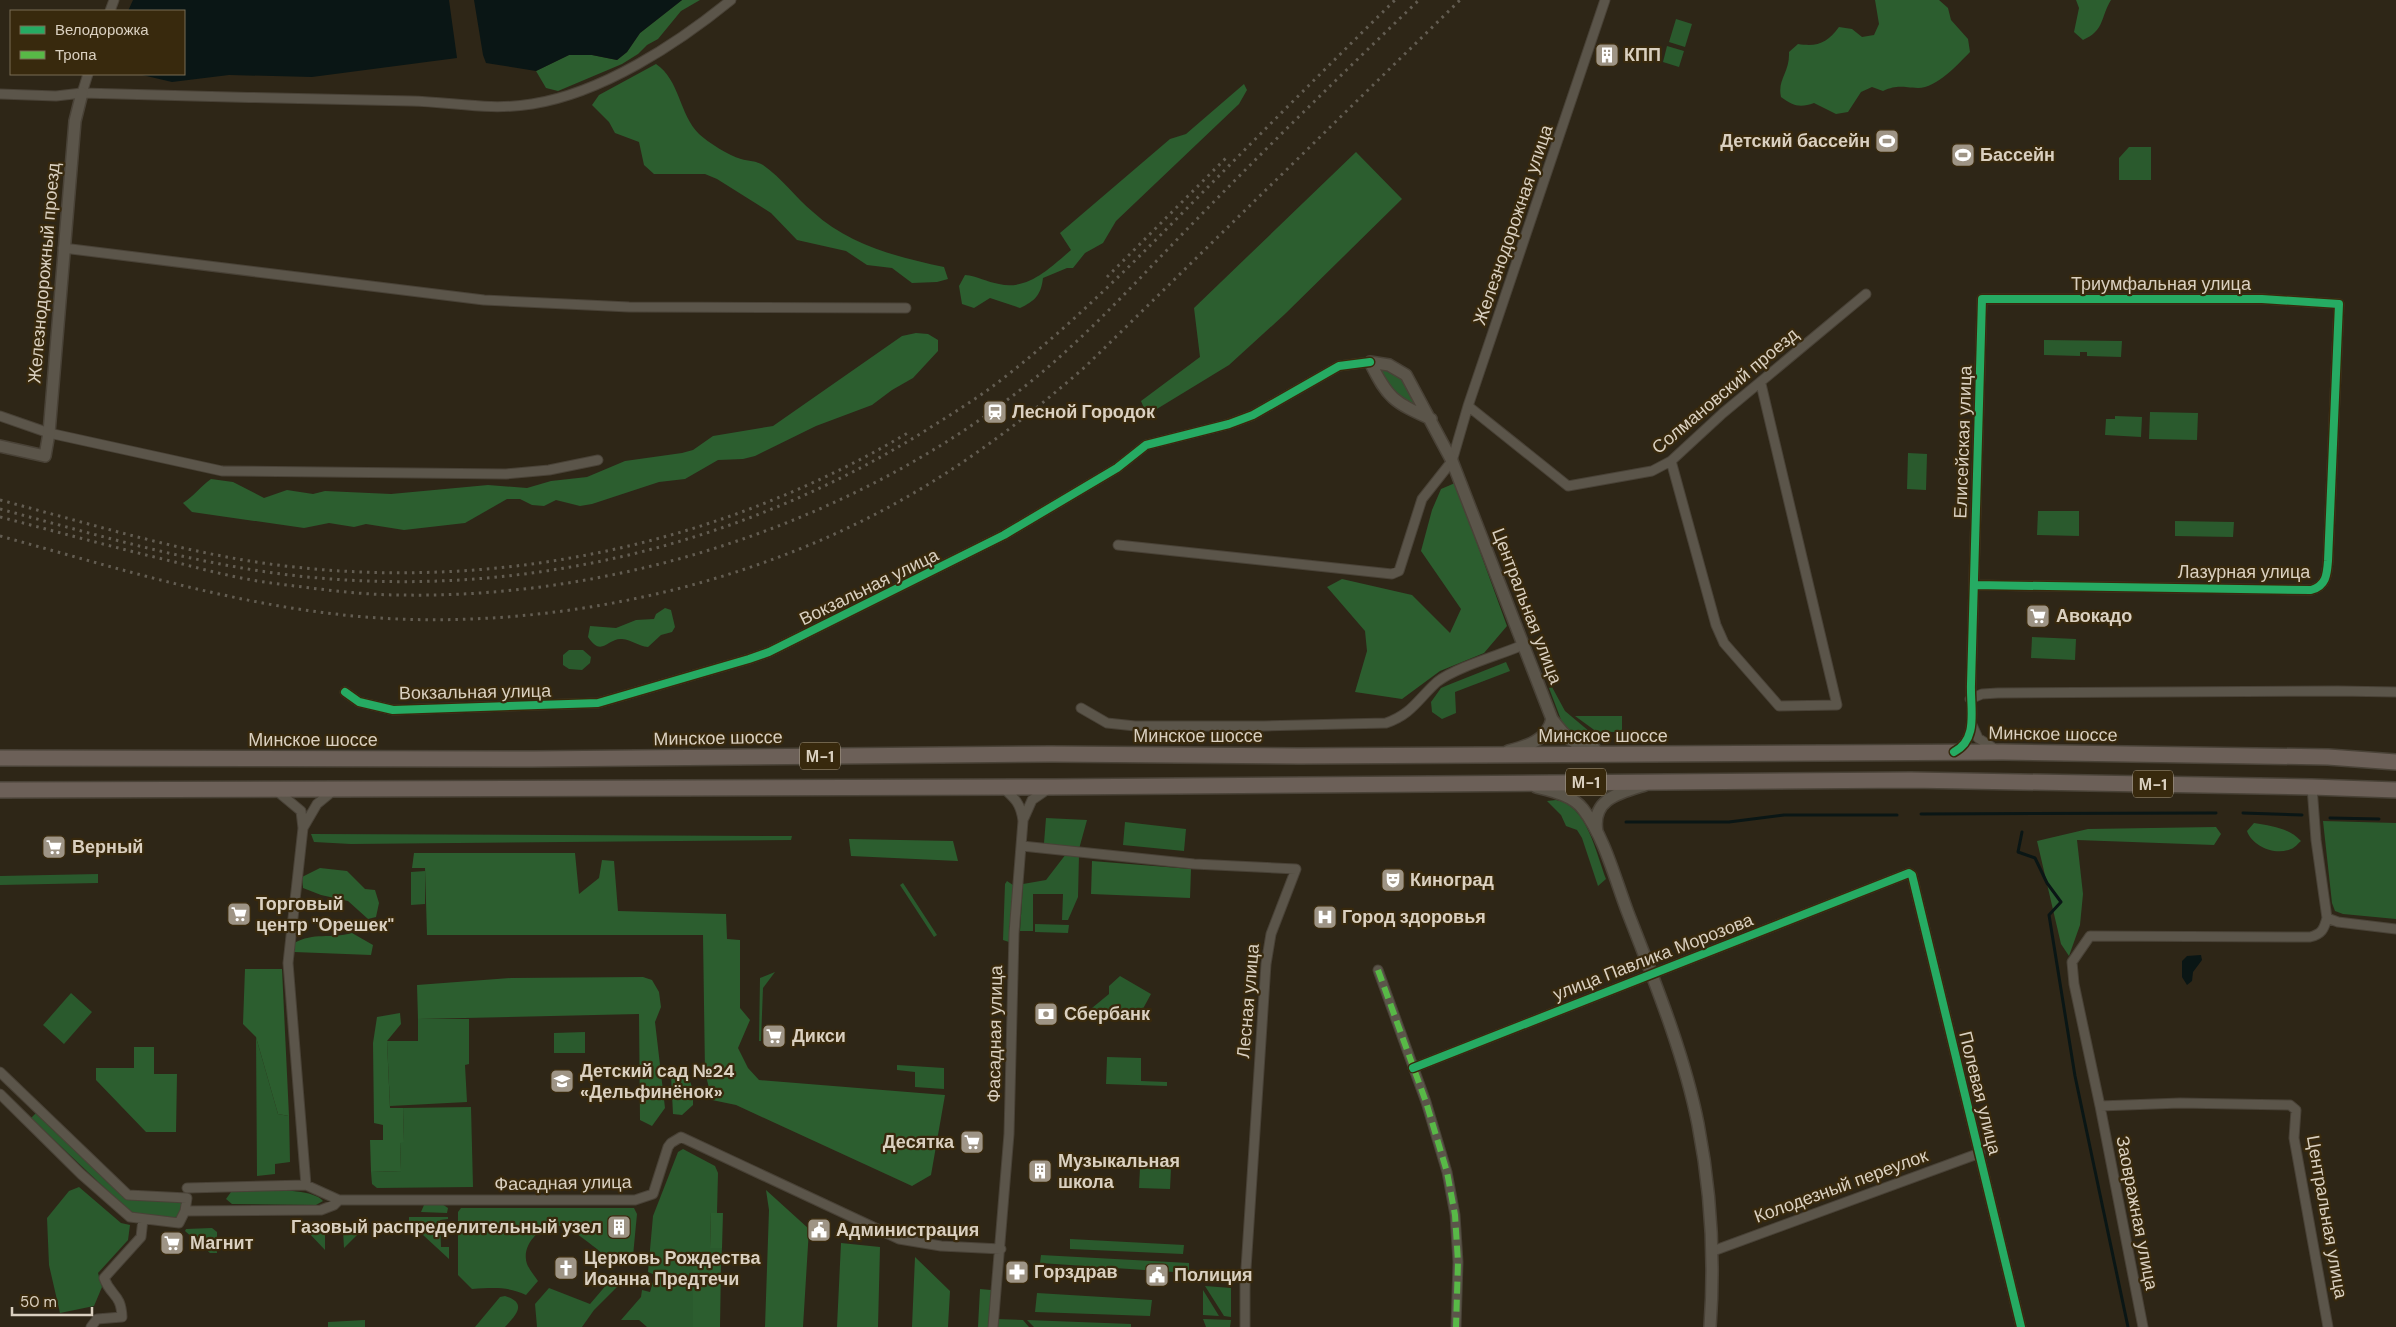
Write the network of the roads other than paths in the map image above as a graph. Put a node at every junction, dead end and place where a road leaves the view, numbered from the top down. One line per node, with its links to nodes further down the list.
1 (731, 0): 4 (street)
2 (1606, 0): 13 (street, Железнодорожная улица)
3 (88, 75): 4 (street)
4 (82, 93): 5 (street); 6 (street, Железнодорожный проезд)
5 (0, 94)
6 (64, 248): 10 (street); 16 (street, Железнодорожный проезд)
7 (1866, 294): 12 (street, Солмановский проезд)
8 (1982, 299): 9 (street, Триумфальная улица); 22 (street, Елисейская улица)
9 (2339, 304): 22 (street, Лазурная улица)
10 (906, 308)
11 (1370, 362): 15 (street); 15 (street, Центральная улица); 24 (street, Вокзальная улица)
12 (1760, 384): 20 (street, Солмановский проезд); 20 (street)
13 (1468, 406): 19 (street, Железнодорожная улица); 20 (street, Солмановский проезд)
14 (0, 416): 16 (street)
15 (1430, 418): 19 (street, Центральная улица)
16 (49, 433): 17 (street, Железнодорожный проезд); 18 (street)
17 (0, 446)
18 (598, 460)
19 (1452, 460): 21 (street); 23 (street, Центральная улица)
20 (1671, 461)
21 (1118, 545)
22 (1974, 585): 26 (street, Елисейская улица)
23 (1523, 645): 27 (street); 28 (street, Центральная улица)
24 (345, 692)
25 (2396, 692): 26 (street)
26 (1970, 699): 29 (street, Елисейская улица)
27 (1081, 708)
28 (1552, 719): 32 (street, Центральная улица); 33 (street)
29 (1971, 722): 30 (street); 31 (street)
30 (1954, 752): 31 (highway, Минское шоссе / М-1); 32 (highway, Минское шоссе / М-1)
31 (2002, 752): 35 (highway, Минское шоссе / М-1)
32 (1636, 754): 33 (highway, Минское шоссе / М-1)
33 (1490, 755): 34 (highway, Минское шоссе / М-1)
34 (1, 758)
35 (2396, 762)
36 (1517, 782): 37 (highway, М-1); 40 (highway, М-1); 47 (street)
37 (1655, 782): 38 (highway, М-1); 47 (street)
38 (2312, 786): 43 (highway, М-1); 50 (street)
39 (1002, 787): 40 (highway, М-1); 41 (highway, М-1); 45 (street, Фасадная улица)
40 (1053, 787): 45 (street, Фасадная улица)
41 (334, 789): 42 (highway, М-1); 46 (street)
42 (276, 790): 44 (highway, М-1); 46 (street)
43 (2396, 790)
44 (1, 791)
45 (1023, 821): 48 (street, Фасадная улица)
46 (303, 828): 59 (street)
47 (1598, 837): 53 (street)
48 (1022, 846): 64 (street, Фасадная улица); 68 (street, Лесная улица)
49 (1904, 873): 53 (street, улица Павлика Морозова); 58 (street, Полевая улица)
50 (2328, 918): 51 (street); 57 (street, Заовражная улица)
51 (2396, 929)
52 (1378, 970): 54 (street)
53 (1652, 975): 54 (street, улица Павлика Морозова); 65 (street)
54 (1412, 1068): 69 (street)
55 (0, 1072): 60 (street)
56 (0, 1094): 63 (street)
57 (2100, 1106): 72 (street, Заовражная улица); 73 (street, Центральная улица)
58 (1980, 1153): 65 (street, Колодезный переулок); 71 (street, Полевая улица)
59 (306, 1185): 60 (street); 61 (street, Фасадная улица)
60 (187, 1193): 62 (street)
61 (340, 1200): 62 (street); 64 (street, Фасадная улица)
62 (185, 1211): 63 (street)
63 (143, 1219): 66 (street)
64 (1001, 1249): 67 (street, Фасадная улица)
65 (1713, 1251): 70 (street)
66 (91, 1327)
67 (993, 1327)
68 (1245, 1327)
69 (1456, 1327)
70 (1710, 1327)
71 (2021, 1327)
72 (2143, 1327)
73 (2328, 1327)

